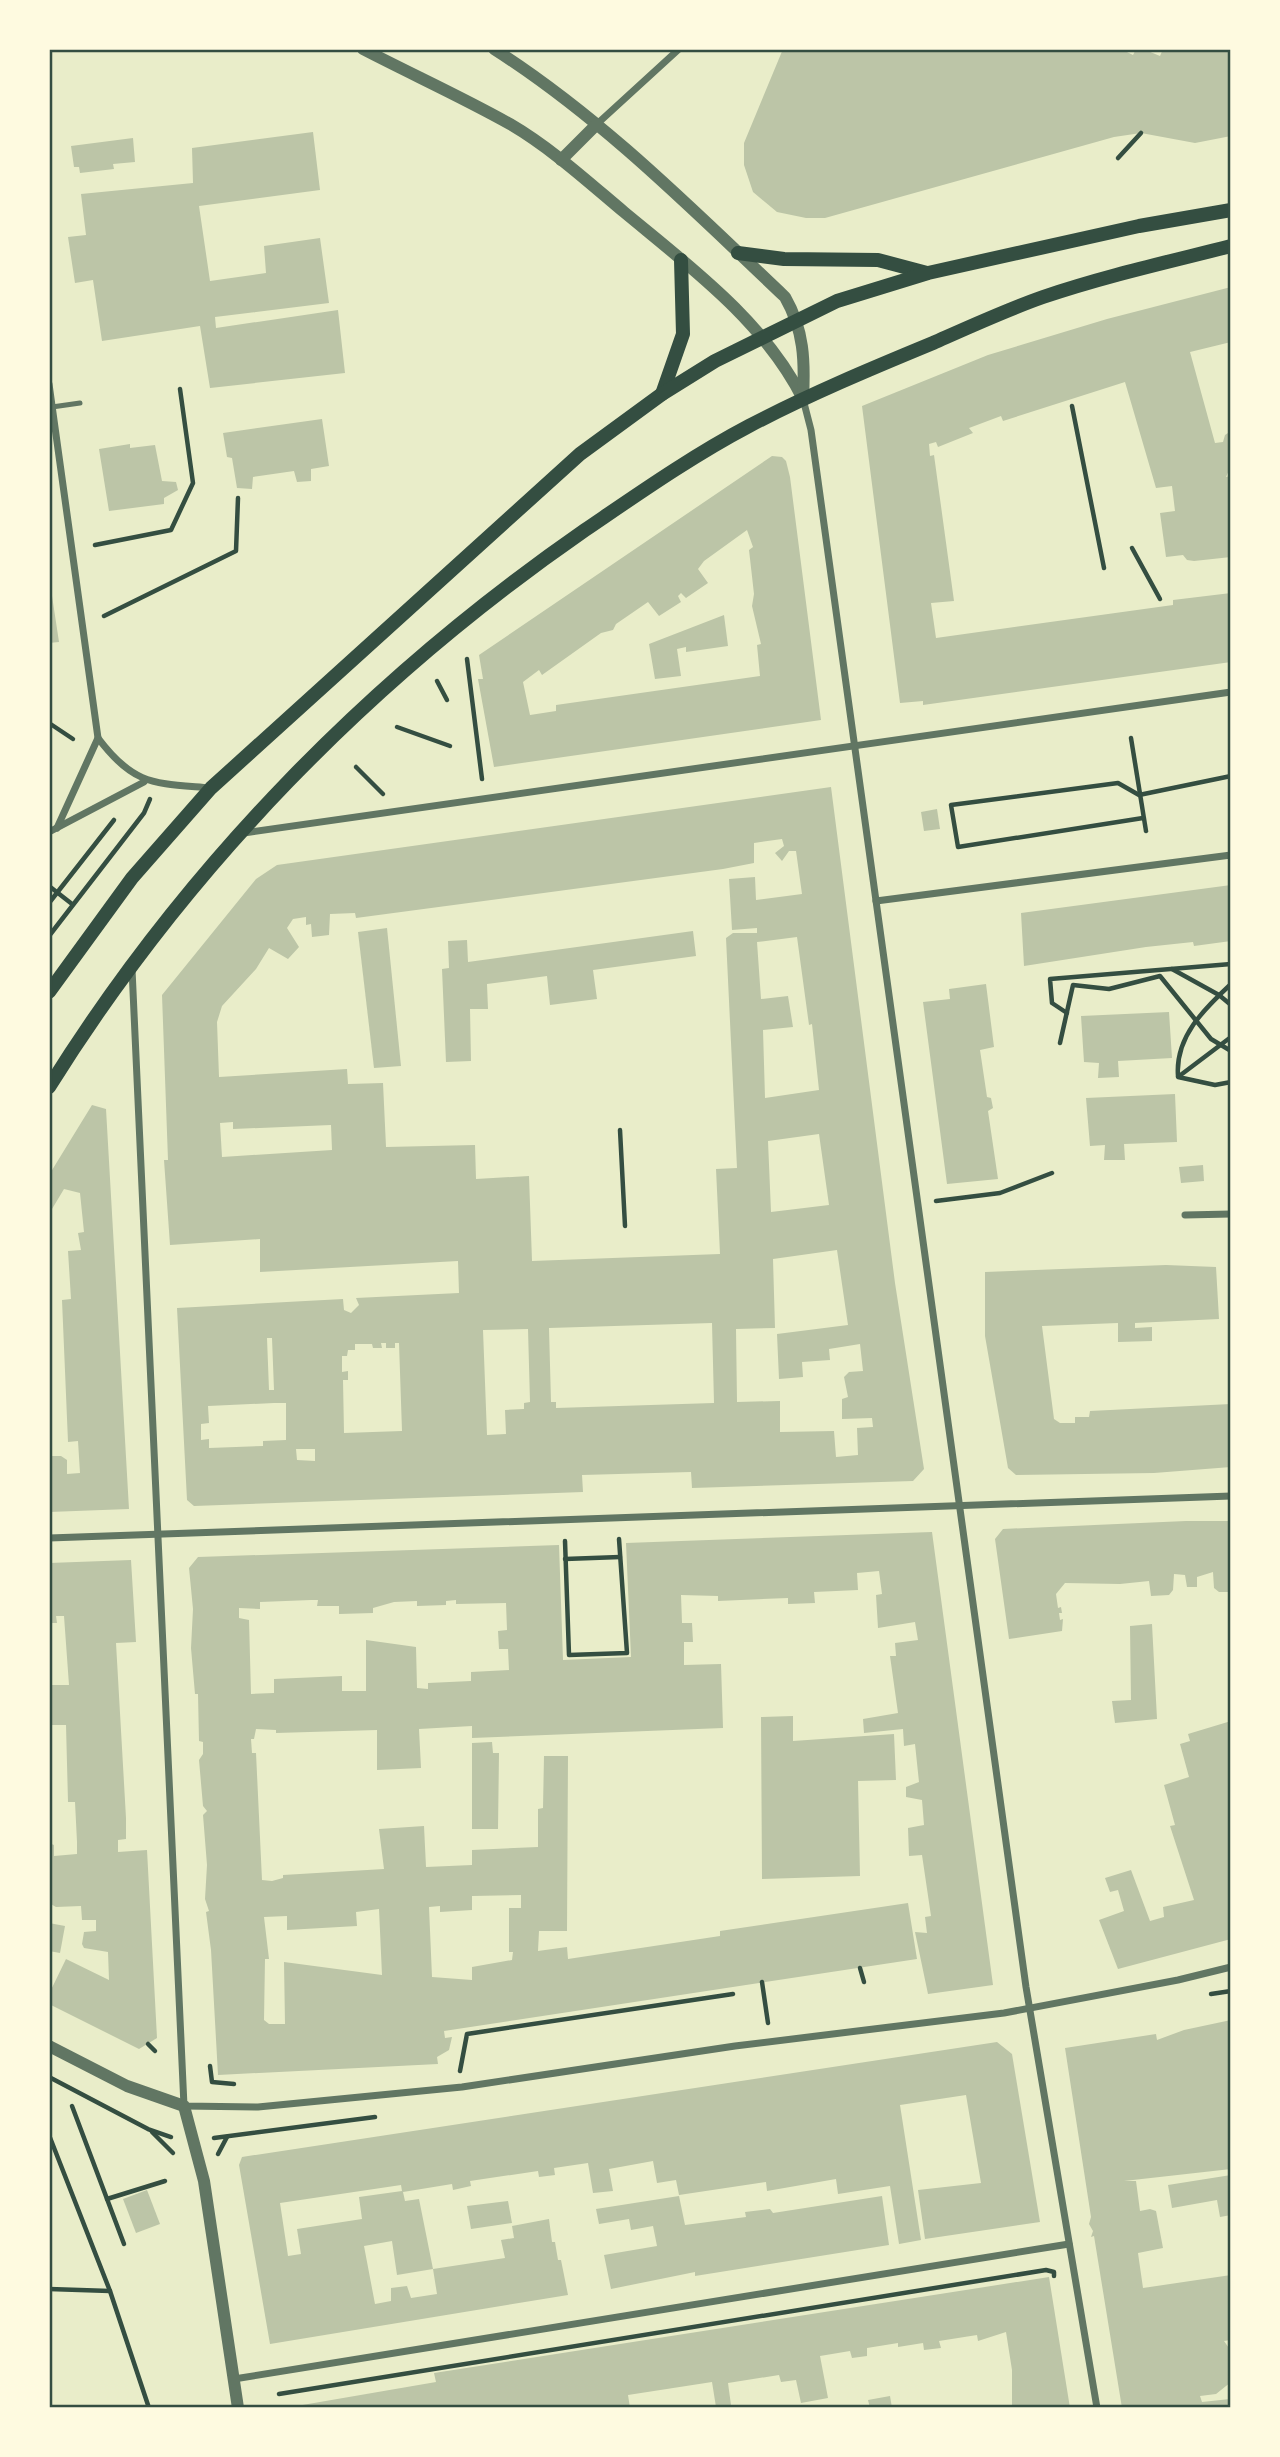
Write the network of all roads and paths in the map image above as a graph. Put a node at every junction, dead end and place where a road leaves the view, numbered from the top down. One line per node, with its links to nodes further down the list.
1 (363, 49): 7 (street)
2 (495, 49): 4 (street)
3 (679, 49): 4 (street)
4 (597, 124): 7 (street); 10 (street)
5 (1141, 133): 6 (path)
6 (1118, 158)
7 (561, 160): 11 (street)
8 (1231, 210): 12 (main road)
9 (1231, 246): 18 (main road)
10 (738, 253): 12 (main road); 13 (street)
11 (681, 260): 14 (street); 17 (main road)
12 (928, 273): 13 (main road)
13 (797, 319): 14 (main road); 18 (street)
14 (762, 337): 17 (main road); 18 (street)
15 (49, 384): 21 (street)
16 (180, 389): 23 (path)
17 (662, 394): 43 (main road)
18 (803, 399): 37 (street); 51 (main road)
19 (80, 403): 21 (lane)
20 (1072, 406): 25 (path)
21 (52, 407): 34 (street)
22 (238, 498): 27 (path)
23 (95, 545)
24 (1132, 548): 26 (path)
25 (1104, 568)
26 (1160, 599)
27 (104, 616)
28 (467, 659): 41 (path)
29 (438, 681): 31 (path)
30 (1231, 692): 37 (street)
31 (447, 700)
32 (49, 723): 36 (path)
33 (397, 727): 38 (path)
34 (98, 738): 42 (street); 49 (street)
35 (1131, 738): 45 (path)
36 (73, 739)
37 (854, 746): 51 (street); 55 (street)
38 (450, 747)
39 (356, 767): 44 (path)
40 (1231, 776): 45 (path)
41 (482, 779)
42 (144, 782): 43 (street); 49 (street)
43 (211, 788): 63 (main road)
44 (384, 794)
45 (1139, 795): 48 (path); 48 (path)
46 (121, 811): 54 (path)
47 (144, 813): 57 (path)
48 (1143, 818): 50 (path)
49 (53, 830)
50 (1146, 831)
51 (237, 834): 59 (main road)
52 (1231, 855): 55 (street)
53 (49, 886): 54 (path)
54 (58, 891): 56 (path); 57 (path)
55 (876, 901): 77 (street)
56 (49, 903)
57 (72, 904): 58 (path)
58 (49, 936)
59 (133, 961): 74 (main road); 83 (street)
60 (1231, 964): 61 (path)
61 (1171, 969): 64 (path); 66 (path)
62 (1231, 984): 64 (path)
63 (49, 992)
64 (1219, 995): 65 (path); 67 (path)
65 (1231, 1005)
66 (1067, 1013): 67 (path); 69 (path)
67 (1196, 1020): 70 (path); 72 (path)
68 (1231, 1037): 70 (path)
69 (1060, 1043)
70 (1220, 1045): 71 (path); 72 (path)
71 (1231, 1051)
72 (1178, 1077): 73 (path)
73 (1231, 1082)
74 (49, 1087)
75 (620, 1130): 80 (path)
76 (1052, 1173): 77 (path)
77 (918, 1204): 82 (street)
78 (1231, 1213): 79 (street)
79 (1185, 1215)
80 (625, 1226)
81 (1231, 1496): 82 (street)
82 (959, 1506): 83 (street); 94 (street)
83 (157, 1535): 84 (street); 103 (street)
84 (49, 1538)
85 (619, 1539): 87 (path)
86 (565, 1541): 88 (path)
87 (620, 1557): 88 (path); 88 (path)
88 (565, 1559)
89 (1231, 1967): 94 (street)
90 (860, 1968): 92 (path)
91 (762, 1982): 95 (path)
92 (864, 1982)
93 (733, 1994): 100 (path)
94 (1030, 2007): 103 (street); 108 (street)
95 (768, 2023)
96 (148, 2044): 98 (path)
97 (49, 2046): 103 (street)
98 (155, 2051)
99 (210, 2066): 101 (path)
100 (460, 2071)
101 (234, 2084)
102 (72, 2106): 106 (path)
103 (184, 2106): 112 (street)
104 (49, 2135): 111 (path)
105 (166, 2181): 106 (path)
106 (107, 2199): 107 (path)
107 (124, 2244)
108 (1069, 2244): 112 (street); 116 (street)
109 (1056, 2285): 113 (path)
110 (49, 2289): 111 (path)
111 (110, 2291): 114 (path)
112 (234, 2379): 115 (street)
113 (279, 2394)
114 (149, 2408)
115 (238, 2408)
116 (1097, 2408)

